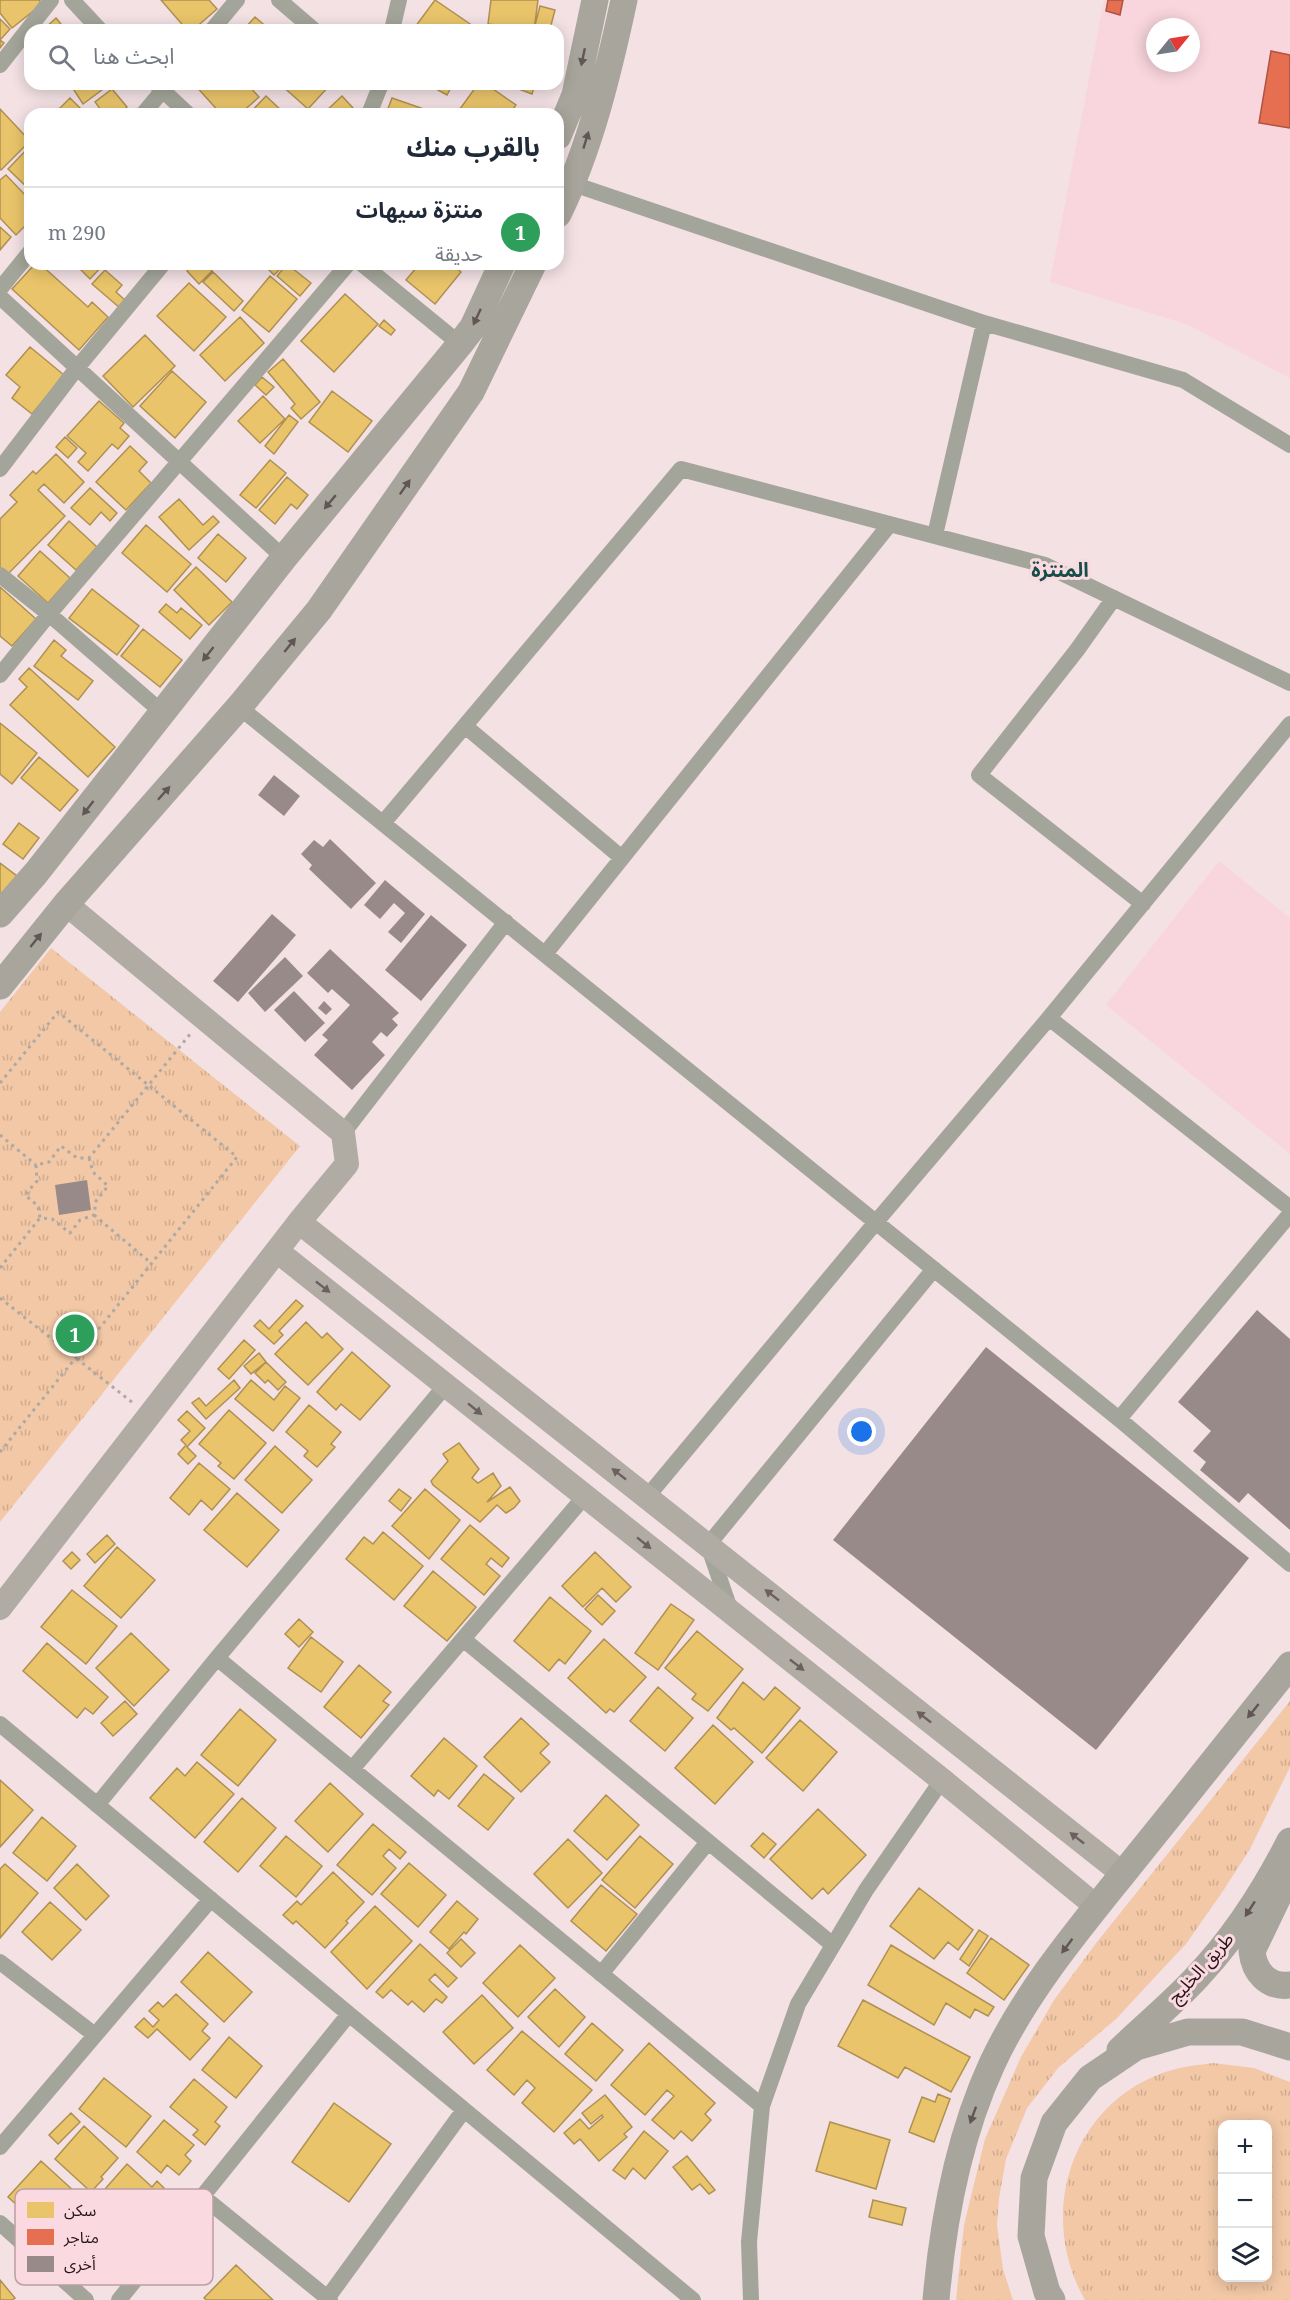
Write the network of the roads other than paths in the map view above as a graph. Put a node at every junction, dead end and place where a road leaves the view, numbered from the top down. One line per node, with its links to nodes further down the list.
1 (51, 0): 8 (street)
2 (72, 0): 9 (street)
3 (237, 0): 10 (street)
4 (279, 0): 11 (street)
5 (399, 0): 12 (street)
6 (595, 0): 21 (main road, one-way to 21)
7 (624, 0): 22 (main road, one-way to 7)
8 (32, 24)
9 (94, 24)
10 (217, 24)
11 (307, 24)
12 (393, 24)
13 (24, 34): 14 (street)
14 (0, 65)
15 (160, 90): 18 (street)
16 (167, 90): 19 (street)
17 (377, 90): 20 (street)
18 (147, 108)
19 (183, 108)
20 (371, 108)
21 (564, 122)
22 (573, 184): 23 (main road); 32 (street)
23 (564, 202)
24 (24, 259): 30 (street)
25 (159, 270): 34 (street)
26 (343, 270): 36 (street)
27 (369, 270): 33 (street)
28 (499, 270): 33 (main road, one-way to 33)
29 (530, 270): 47 (main road, one-way to 29)
30 (0, 289)
31 (0, 297): 34 (street)
32 (984, 323): 35 (street); 39 (street)
33 (460, 344): 40 (main road, one-way to 40)
34 (77, 368): 36 (street); 37 (street)
35 (1290, 445)
36 (180, 462): 40 (street); 43 (street)
37 (0, 469)
38 (890, 524): 39 (street); 50 (street); 52 (street)
39 (935, 536): 42 (street)
40 (284, 558): 48 (main road, one-way to 48)
41 (0, 575): 43 (street)
42 (1114, 598): 46 (street); 54 (street)
43 (49, 614): 44 (street); 48 (street)
44 (6, 656): 45 (street)
45 (0, 675)
46 (1290, 682)
47 (239, 707): 51 (street); 53 (main road, one-way to 47)
48 (163, 712): 55 (main road, one-way to 55)
49 (1290, 724): 54 (street)
50 (465, 726): 51 (street); 52 (street)
51 (383, 823): 56 (street)
52 (622, 858): 57 (street)
53 (66, 904): 58 (main road, one-way to 53); 60 (street)
54 (1143, 904): 59 (street)
55 (0, 914)
56 (506, 922): 57 (street); 60 (street)
57 (545, 954): 64 (street)
58 (0, 986)
59 (1049, 1018): 61 (street); 64 (street)
60 (343, 1133): 63 (street)
61 (1290, 1208)
62 (1290, 1214): 68 (street)
63 (299, 1222): 65 (street); 70 (street, one-way to 63)
64 (876, 1222): 66 (street); 70 (street)
65 (277, 1251): 67 (street, one-way to 67); 73 (street)
66 (934, 1269): 68 (street); 71 (street)
67 (446, 1385): 69 (street, one-way to 69); 76 (street)
68 (1119, 1419): 72 (street)
69 (585, 1496): 74 (street, one-way to 74); 75 (street)
70 (647, 1497): 71 (street)
71 (708, 1545): 74 (street); 85 (street, one-way to 71)
72 (1290, 1564)
73 (0, 1608)
74 (731, 1612): 80 (street, one-way to 80)
75 (463, 1639): 79 (street); 83 (street)
76 (217, 1658): 79 (street); 81 (street)
77 (1290, 1665): 85 (main road, one-way to 85)
78 (0, 1724): 81 (street)
79 (352, 1769): 90 (street)
80 (942, 1780): 87 (street); 88 (street)
81 (98, 1805): 86 (street)
82 (1290, 1841): 95 (main road, طريق الخليج, one-way to 95)
83 (708, 1842): 88 (street); 90 (street)
84 (1290, 1871): 91 (main road)
85 (1123, 1874): 87 (main road)
86 (211, 1899): 92 (street); 93 (street)
87 (1097, 1907): 111 (main road, one-way to 111)
88 (833, 1945): 96 (street)
89 (0, 1962): 93 (street)
90 (602, 1974): 96 (street)
91 (1290, 1985)
92 (349, 2014): 97 (street); 99 (street)
93 (95, 2035): 98 (street)
94 (1290, 2047): 95 (main road)
95 (1090, 2078): 105 (main road)
96 (762, 2106): 110 (street)
97 (464, 2110): 106 (street); 109 (street)
98 (0, 2147)
99 (208, 2189)
100 (213, 2205): 106 (street)
101 (0, 2223): 102 (street)
102 (15, 2236)
103 (69, 2285): 107 (street)
104 (131, 2285): 108 (street)
105 (1050, 2297)
106 (328, 2299)
107 (86, 2300)
108 (119, 2300)
109 (693, 2300)
110 (751, 2300)
111 (936, 2300)

